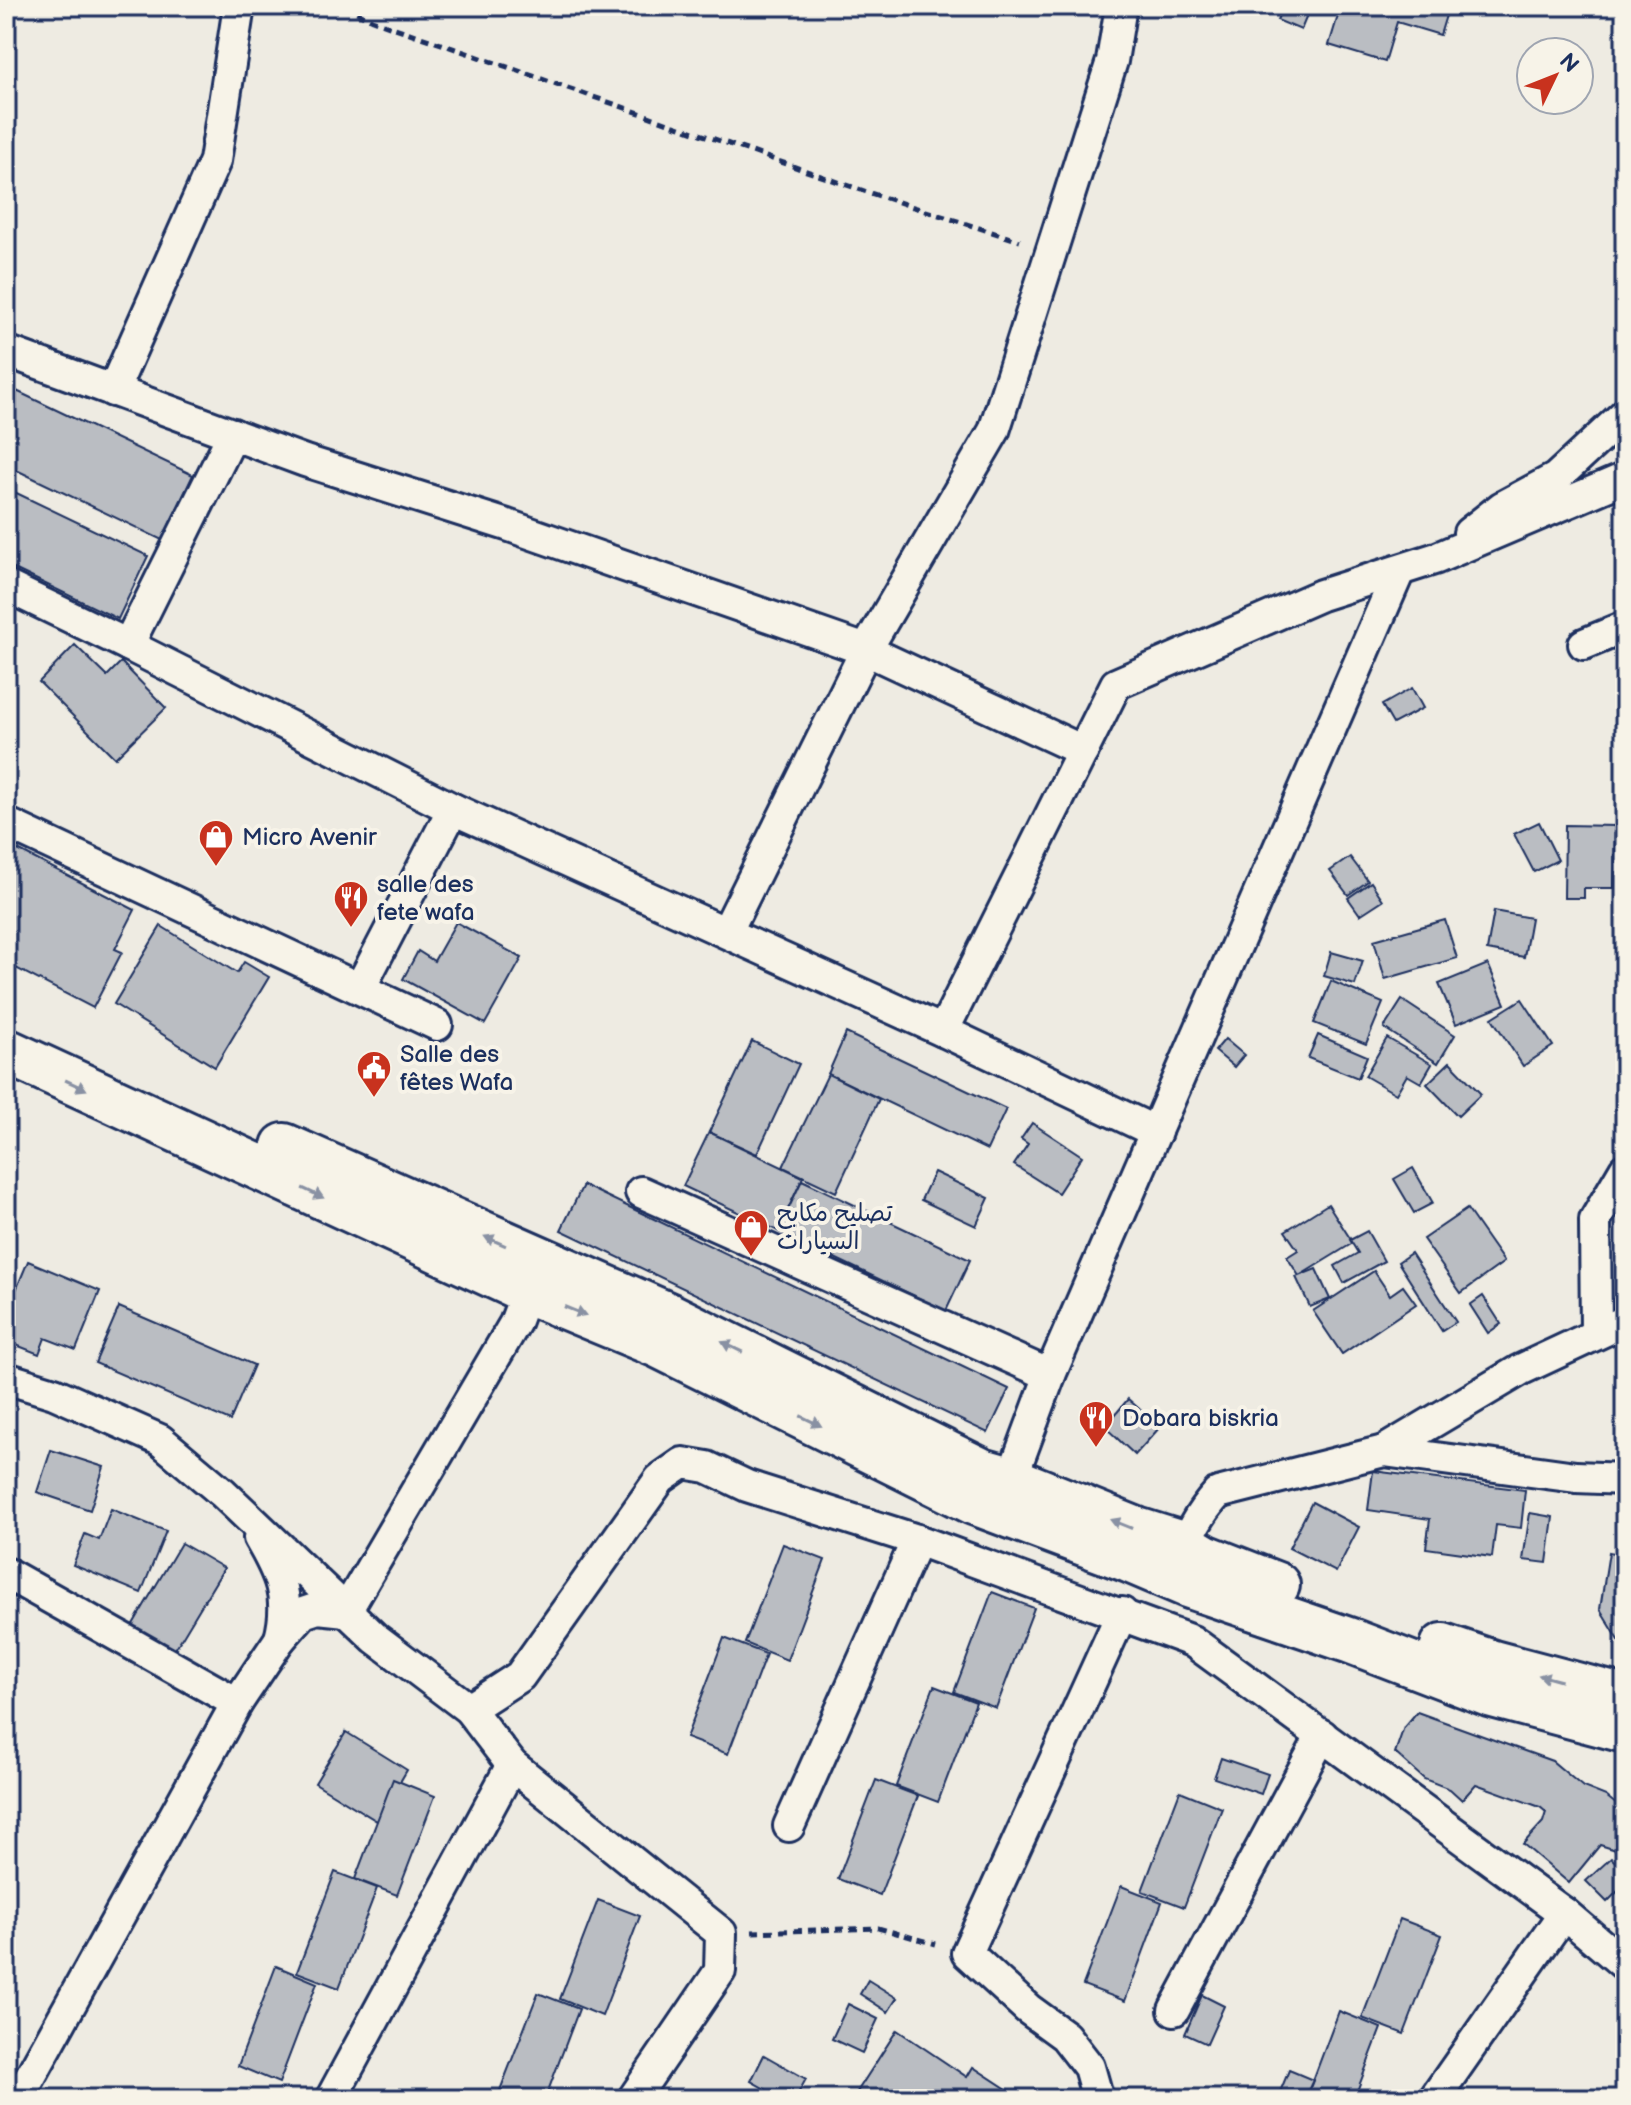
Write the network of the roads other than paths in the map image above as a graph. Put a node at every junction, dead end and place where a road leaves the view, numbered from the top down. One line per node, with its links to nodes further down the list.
1 (239, 6): 4 (street)
2 (1121, 6): 14 (street)
3 (6, 351): 4 (street)
4 (113, 391): 6 (street)
5 (1625, 414): 8 (street)
6 (233, 434): 13 (street); 14 (street)
7 (1625, 478): 8 (street)
8 (1437, 558): 9 (street)
9 (1399, 571): 15 (street); 24 (street)
10 (6, 586): 13 (street)
11 (1625, 627): 12 (street)
12 (1584, 644)
13 (128, 645): 16 (street)
14 (866, 650): 15 (street); 18 (street)
15 (1083, 751): 22 (street)
16 (453, 809): 18 (street); 19 (street)
17 (6, 823): 19 (street)
18 (727, 931): 22 (street)
19 (360, 988): 21 (street)
20 (6, 1020): 27 (main road, one-way to 20)
21 (437, 1025)
22 (943, 1031): 24 (street)
23 (6, 1051): 27 (main road, one-way to 27)
24 (1156, 1132): 30 (street)
25 (1625, 1169): 29 (street)
26 (641, 1192): 30 (street)
27 (538, 1278): 34 (main road); 40 (street)
28 (1625, 1321): 29 (street)
29 (1596, 1333): 32 (street)
30 (1050, 1375): 34 (street)
31 (6, 1378): 35 (street)
32 (1384, 1451): 33 (street); 37 (street)
33 (1625, 1479)
34 (1006, 1495): 37 (main road)
35 (244, 1512): 40 (street); 42 (street)
36 (917, 1540): 41 (street); 46 (street); 50 (street)
37 (1179, 1562): 39 (main road)
38 (6, 1573): 45 (street)
39 (1220, 1579): 43 (street); 44 (main road, one-way to 39); 47 (main road)
40 (346, 1611): 42 (street); 46 (street)
41 (1122, 1613): 43 (street); 57 (street)
42 (280, 1639): 45 (street)
43 (1192, 1641): 48 (street)
44 (1625, 1698)
45 (237, 1703): 54 (street)
46 (469, 1709): 49 (street)
47 (1625, 1730)
48 (1322, 1735): 51 (street); 53 (street)
49 (512, 1765): 55 (street); 56 (street)
50 (789, 1826)
51 (1564, 1913): 52 (street); 58 (street)
52 (1625, 1965)
53 (1174, 2010)
54 (16, 2088)
55 (331, 2099)
56 (633, 2099)
57 (1098, 2099)
58 (1434, 2099)

